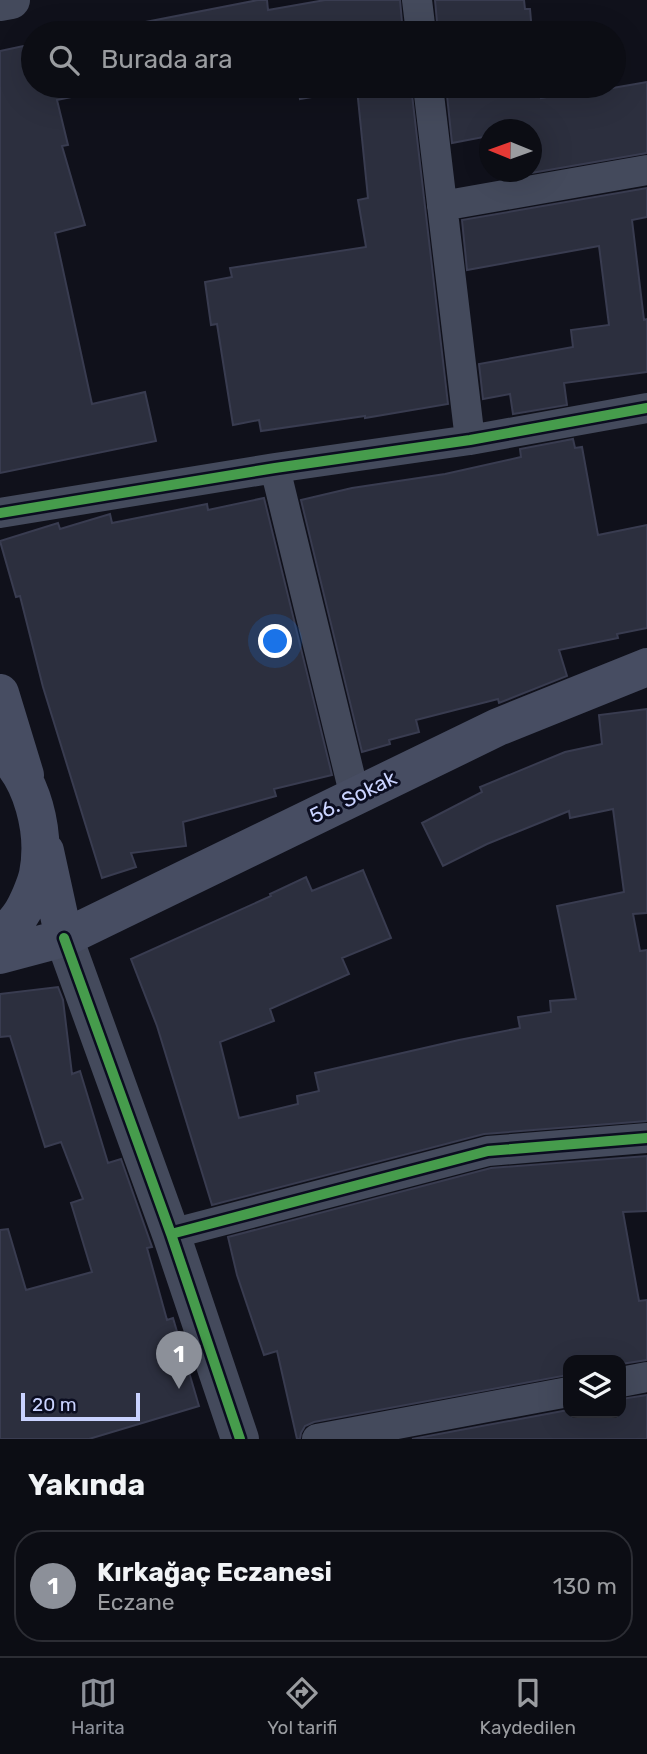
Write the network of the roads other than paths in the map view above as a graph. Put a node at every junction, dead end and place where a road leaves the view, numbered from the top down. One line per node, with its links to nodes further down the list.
1 (11, 0): 3 (street)
2 (417, 0): 4 (street)
3 (0, 2)
4 (420, 21)
5 (429, 98): 7 (street)
6 (647, 170): 7 (street)
7 (442, 206): 9 (street)
8 (647, 408): 9 (street)
9 (470, 440): 10 (street)
10 (275, 468): 11 (street); 16 (street)
11 (0, 513)
12 (647, 667): 16 (main road, 56. Sokak)
13 (0, 692): 15 (main road)
14 (0, 750): 15 (main road)
15 (29, 790): 17 (main road)
16 (355, 797): 18 (main road, 56. Sokak)
17 (40, 833): 18 (main road); 19 (main road)
18 (64, 938): 20 (main road, 56. Sokak); 22 (street)
19 (0, 939)
20 (0, 956)
21 (647, 1138): 22 (street)
22 (171, 1234): 26 (street)
23 (647, 1377): 24 (street)
24 (626, 1381)
25 (563, 1393): 27 (street)
26 (240, 1439)
27 (317, 1439)

